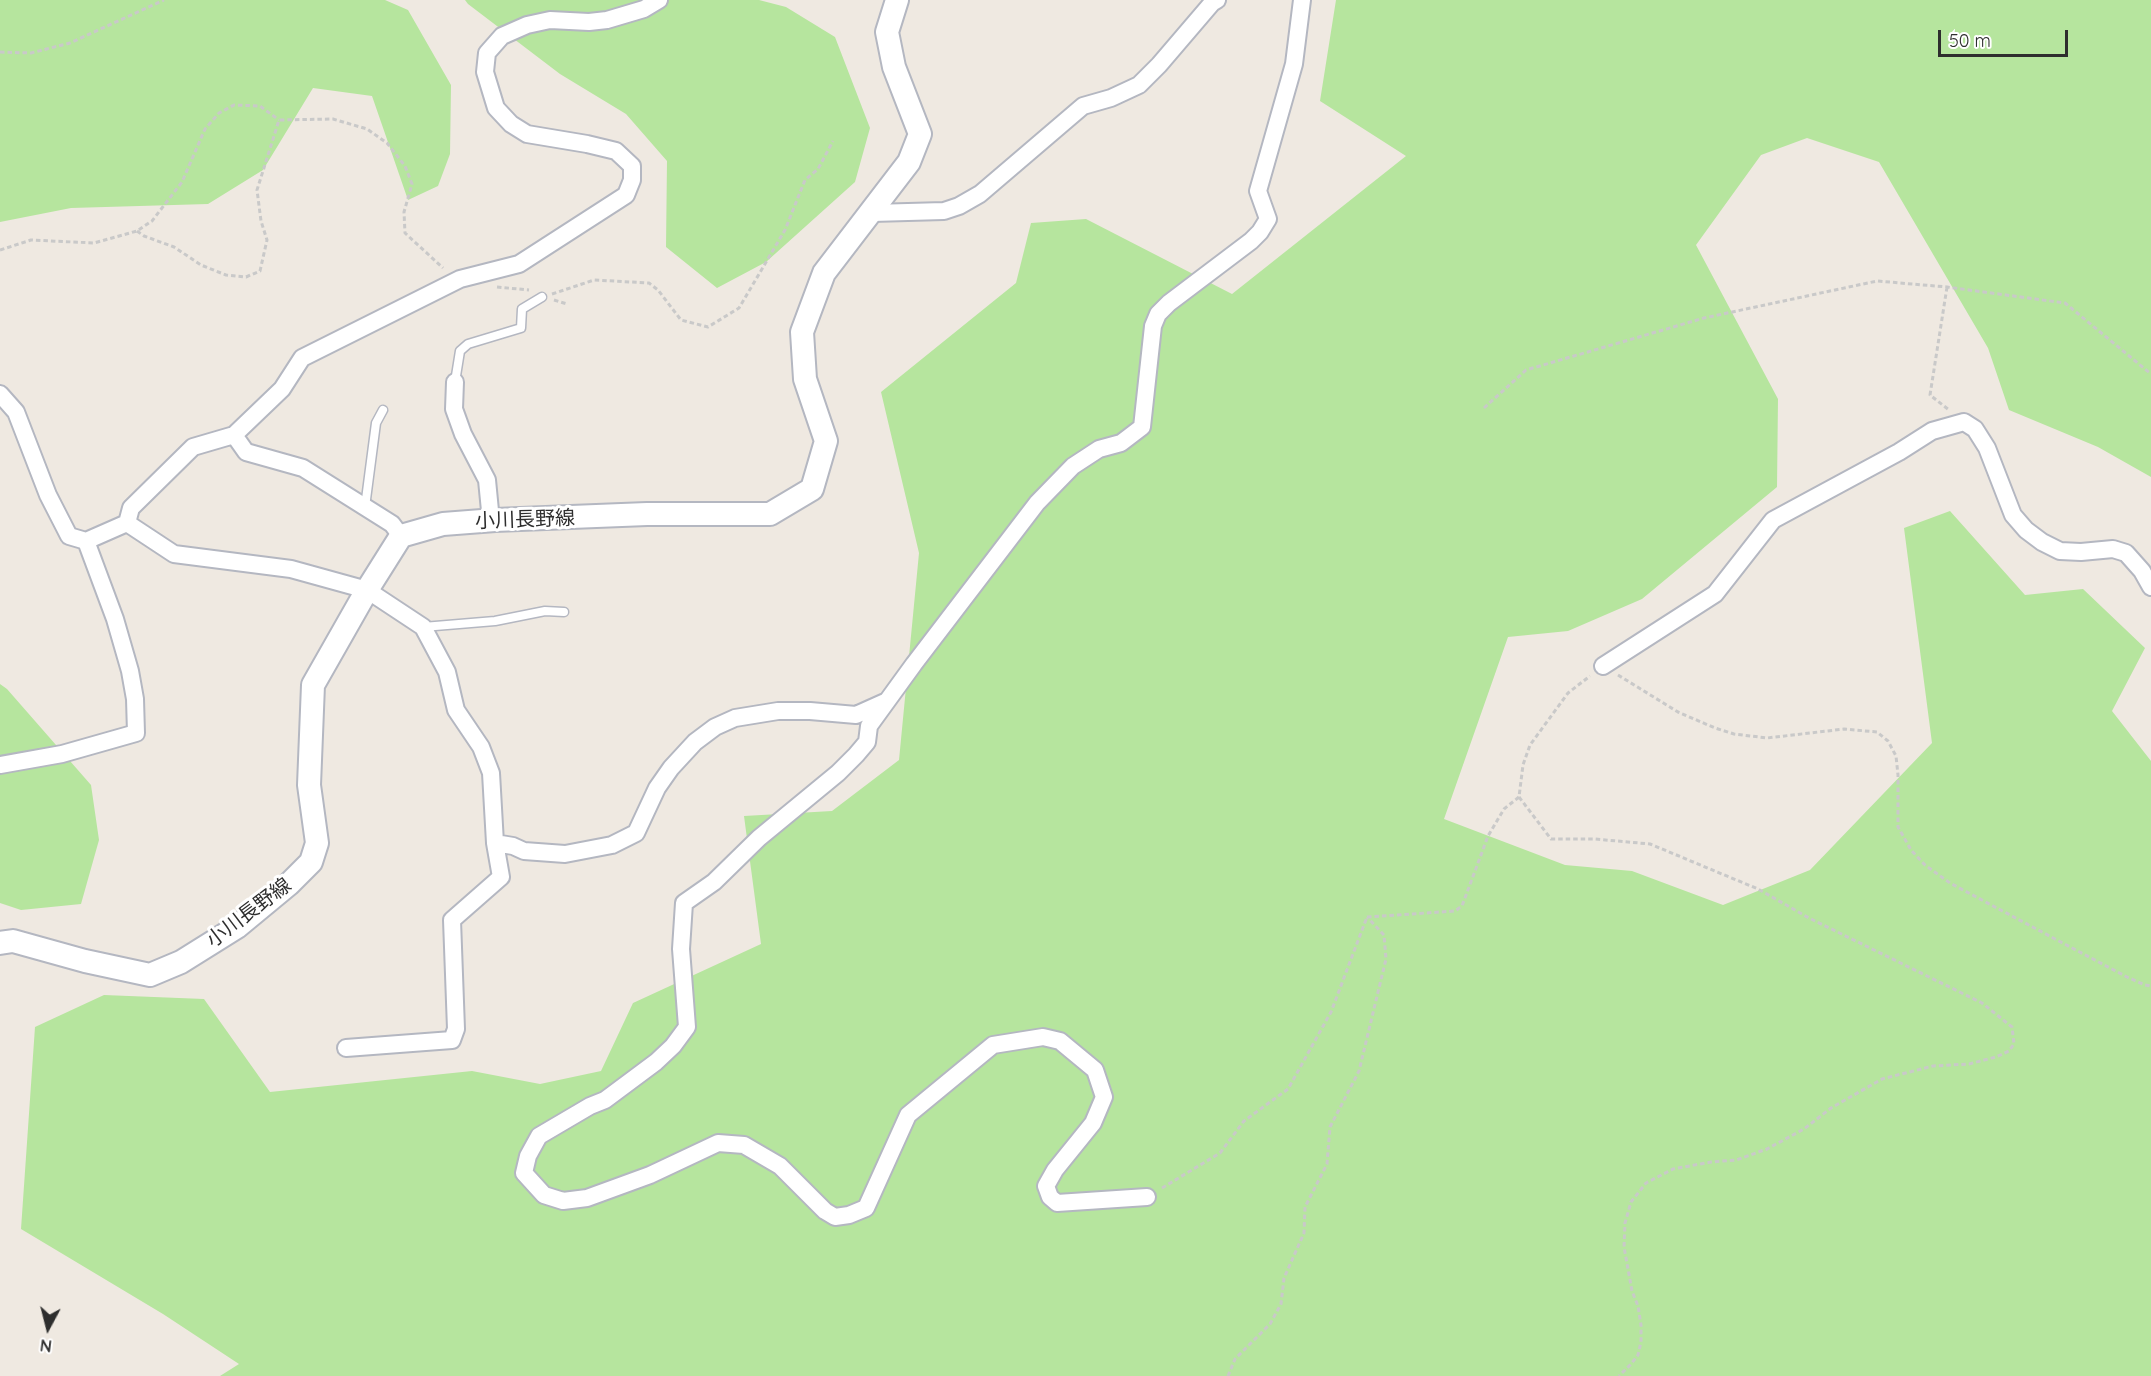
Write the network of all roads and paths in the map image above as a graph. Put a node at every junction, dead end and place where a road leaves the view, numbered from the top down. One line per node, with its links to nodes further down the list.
1 (164, 0): 6 (path)
2 (659, 0): 12 (street)
3 (897, 0): 9 (main road, 小川長野線)
4 (1217, 0): 9 (street)
5 (1302, 0): 34 (street)
6 (0, 52)
7 (279, 120): 10 (path); 10 (path); 12 (path)
8 (833, 141): 15 (path)
9 (872, 213): 25 (main road, 小川長野線)
10 (136, 231): 11 (path)
11 (0, 250)
12 (455, 281): 23 (street)
13 (486, 287): 15 (path)
14 (1947, 287): 17 (path); 20 (path); 22 (path)
15 (542, 297): 16 (path); 18 (lane)
16 (567, 304)
17 (2151, 374)
18 (455, 382): 25 (street)
19 (0, 394): 28 (street)
20 (1484, 408)
21 (383, 410): 24 (lane)
22 (1964, 422): 29 (street); 33 (street)
23 (234, 435): 24 (street); 26 (street)
24 (365, 507): 27 (street)
25 (491, 521): 27 (main road, 小川長野線)
26 (127, 523): 28 (street); 30 (street)
27 (401, 536): 30 (main road, 小川長野線)
28 (86, 541): 35 (street)
29 (2151, 587)
30 (367, 590): 32 (street); 39 (main road, 小川長野線)
31 (564, 612): 32 (lane)
32 (423, 627): 37 (street)
33 (1603, 666): 36 (path); 40 (path)
34 (885, 702): 37 (street); 42 (street)
35 (0, 765)
36 (1519, 797): 38 (path); 44 (path)
37 (495, 843): 41 (street)
38 (1367, 917): 42 (path); 43 (path)
39 (0, 944)
40 (2151, 986)
41 (346, 1048)
42 (1147, 1197)
43 (1228, 1376)
44 (1619, 1376)

